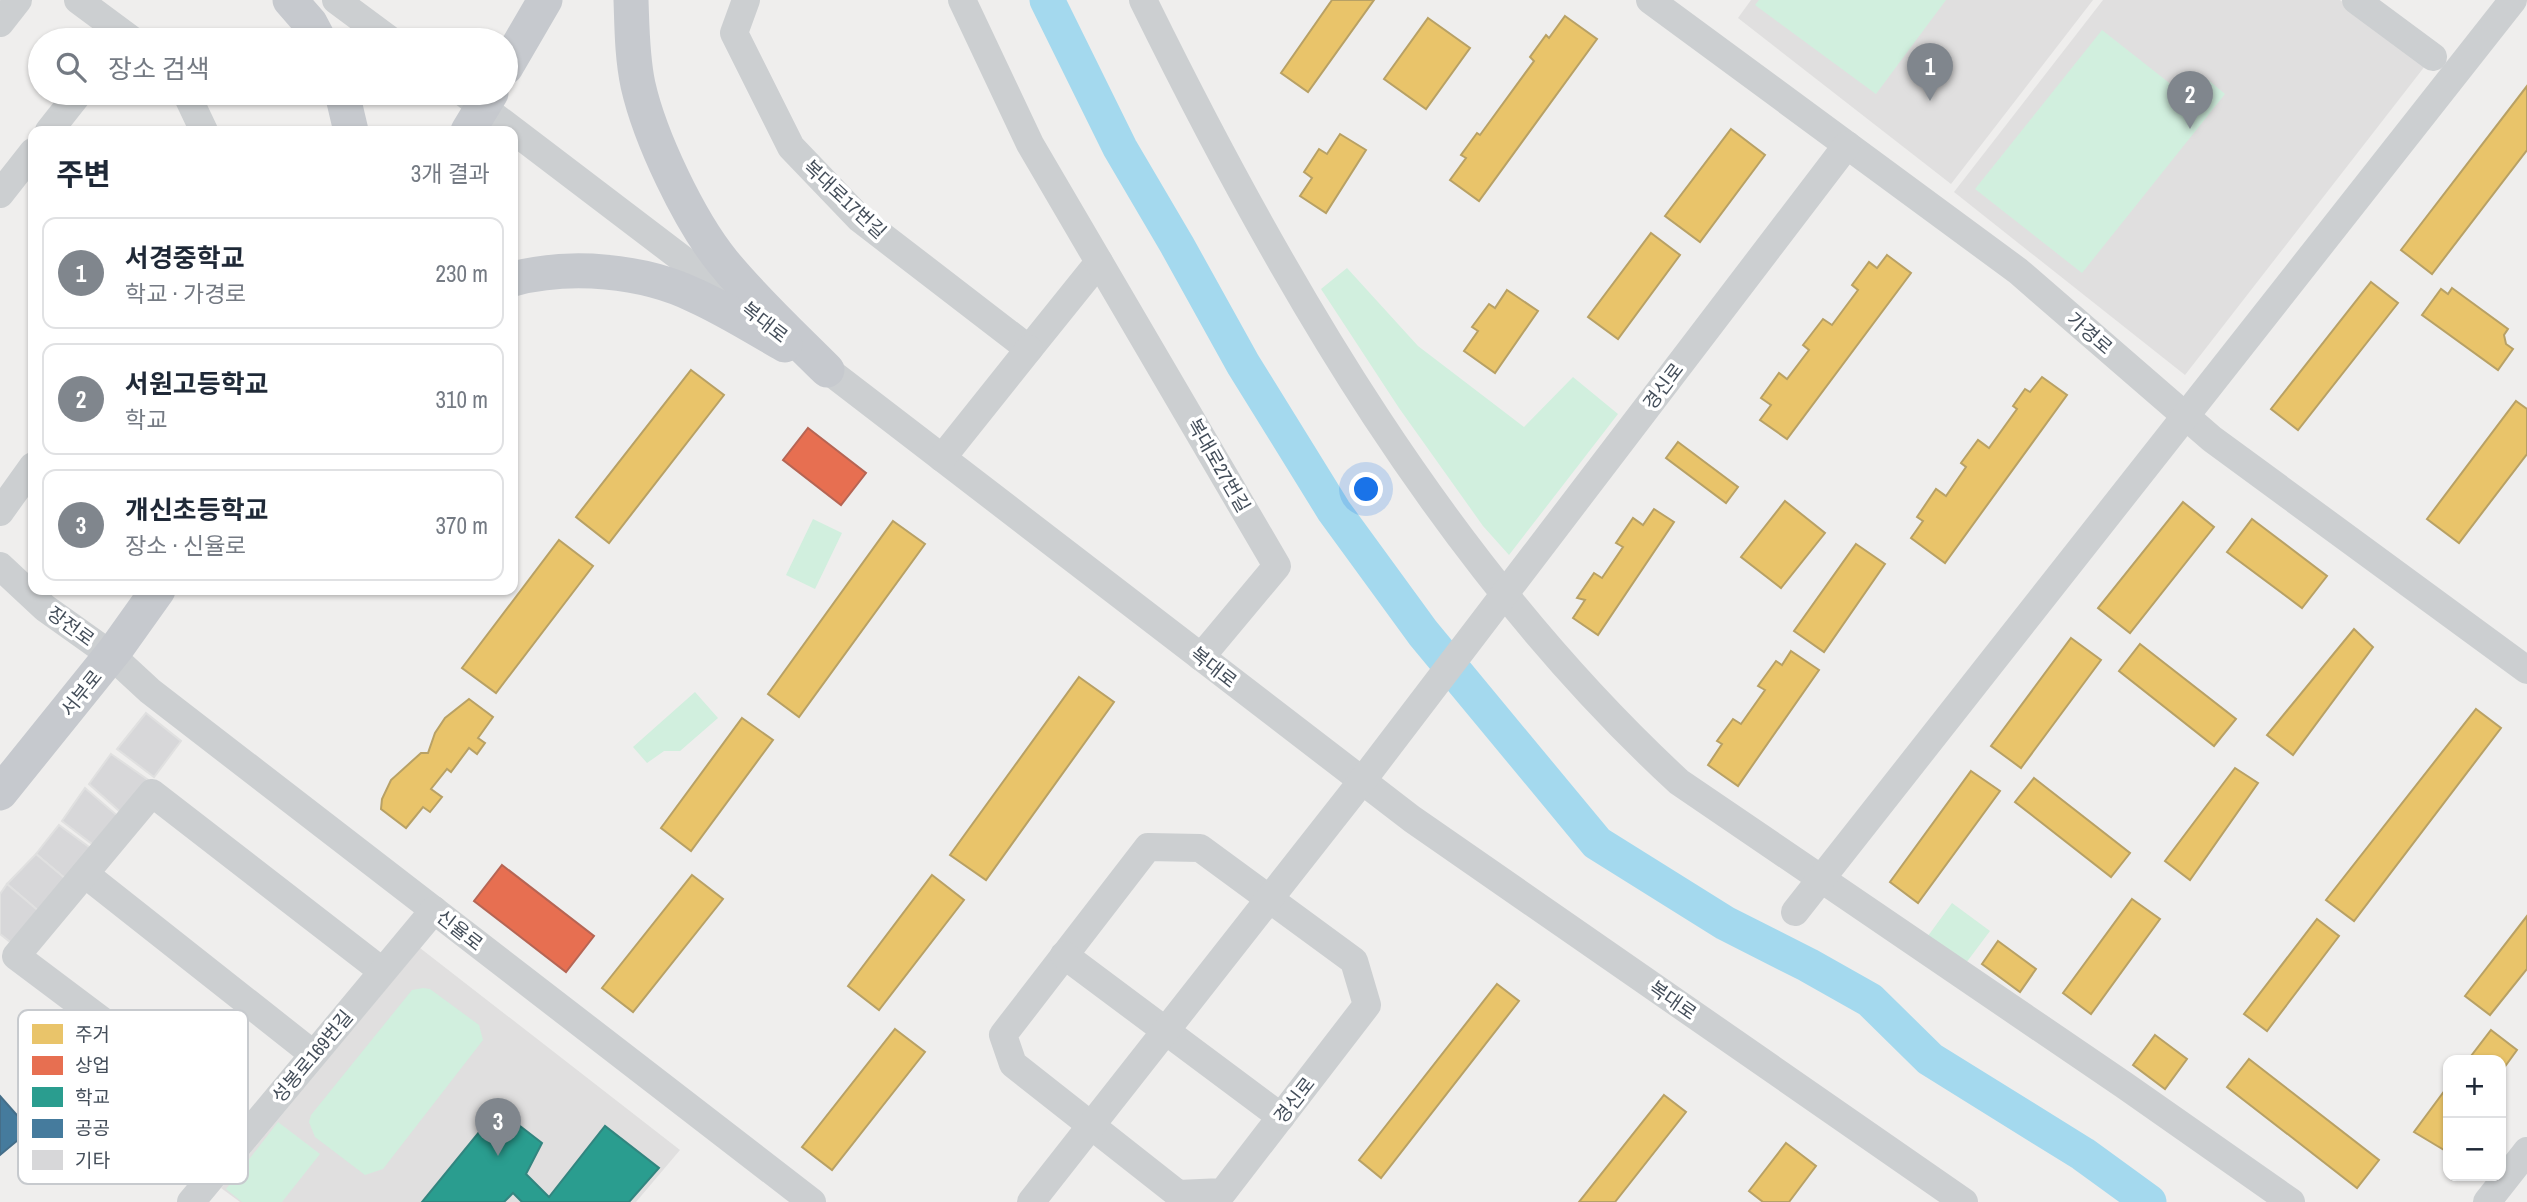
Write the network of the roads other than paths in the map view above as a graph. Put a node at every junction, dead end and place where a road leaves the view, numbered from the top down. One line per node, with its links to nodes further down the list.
1 (18, 0): 13 (street)
2 (78, 0): 14 (street)
3 (290, 0): 15 (main road)
4 (336, 0): 16 (street)
5 (545, 0): 17 (main road)
6 (631, 0): 34 (main road)
7 (746, 0): 33 (street, 복대로17번길)
8 (962, 0): 31 (street)
9 (1143, 0): 41 (street)
10 (1650, 0): 28 (street, 가경로)
11 (2357, 0): 18 (street)
12 (2513, 0): 35 (street)
13 (0, 23)
14 (113, 28)
15 (313, 28)
16 (374, 28)
17 (518, 46)
18 (2433, 57)
19 (70, 105): 23 (street)
20 (192, 105): 24 (street)
21 (345, 105): 25 (main road)
22 (477, 106): 26 (street, 복대로)
23 (53, 126)
24 (202, 126)
25 (350, 126)
26 (504, 126)
27 (518, 137): 34 (street, 복대로)
28 (1847, 145): 35 (street, 가경로); 41 (street, 경신로)
29 (28, 158): 30 (street)
30 (0, 194)
31 (1099, 262): 33 (street); 45 (street, 복대로27번길)
32 (518, 278): 34 (main road)
33 (1029, 349): 36 (street)
34 (827, 370): 36 (street, 복대로)
35 (2186, 416): 46 (street, 가경로); 50 (street)
36 (942, 458): 45 (street, 복대로)
37 (28, 473): 38 (street)
38 (0, 512)
39 (0, 566): 40 (street, 장전로)
40 (28, 592)
41 (1504, 594): 47 (street, 경신로); 50 (street)
42 (31, 595): 44 (street, 장전로)
43 (154, 595): 44 (main road, 서부로)
44 (111, 655): 48 (main road, 서부로); 52 (street, 신율로)
45 (1201, 657): 47 (street, 복대로)
46 (2527, 670)
47 (1362, 781): 51 (street); 68 (street, 복대로)
48 (0, 793)
49 (85, 874): 55 (street); 56 (street); 58 (street)
50 (1822, 878): 53 (street); 69 (street)
51 (1269, 899): 54 (street, 경신로); 57 (street); 59 (street, 경신로)
52 (434, 910): 55 (street, 성봉로169번길); 66 (street, 신율로)
53 (1795, 912)
54 (1065, 955): 57 (street); 60 (street, 경신로)
55 (382, 971): 58 (street, 성봉로169번길)
56 (88, 1010)
57 (1166, 1031): 59 (street); 60 (street)
58 (313, 1054): 61 (street, 성봉로169번길)
59 (1281, 1117): 60 (street, 경신로)
60 (1091, 1126): 67 (street)
61 (250, 1131): 62 (street, 성봉로169번길)
62 (248, 1133)
63 (2527, 1150): 70 (street)
64 (206, 1184): 65 (street, 성봉로169번길)
65 (191, 1202)
66 (812, 1202)
67 (1031, 1202)
68 (1964, 1202)
69 (2291, 1202)
70 (2487, 1202)

